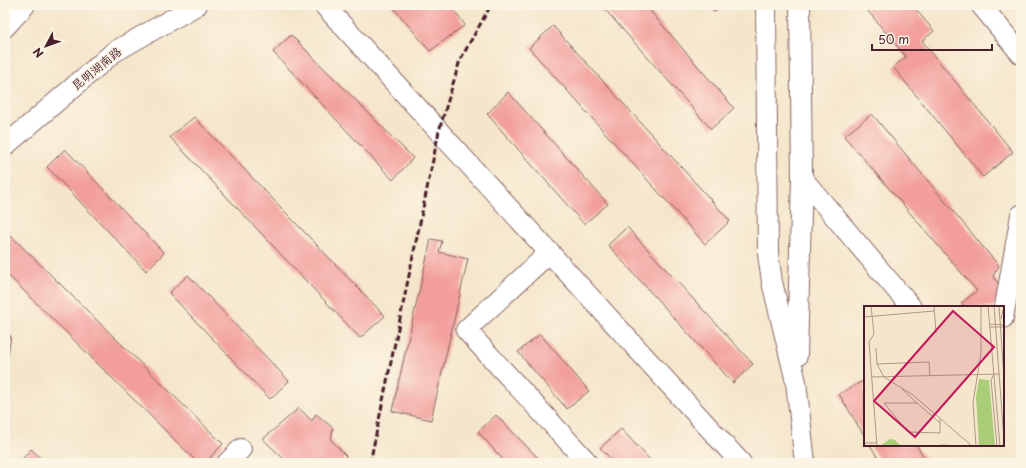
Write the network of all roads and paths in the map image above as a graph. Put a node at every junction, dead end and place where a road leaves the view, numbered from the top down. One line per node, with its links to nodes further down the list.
1 (25, 5): 7 (street)
2 (197, 5): 9 (street, 昆明湖南路)
3 (324, 5): 12 (street)
4 (766, 5): 15 (street)
5 (800, 5): 10 (street)
6 (981, 5): 8 (street)
7 (5, 27)
8 (1021, 54)
9 (5, 146)
10 (802, 178): 13 (street); 15 (street)
11 (1021, 215): 14 (street)
12 (550, 252): 18 (street); 19 (street)
13 (910, 306)
14 (1004, 312)
15 (796, 382): 20 (street)
16 (241, 449): 17 (street)
17 (227, 463)
18 (588, 463)
19 (741, 463)
20 (805, 463)

